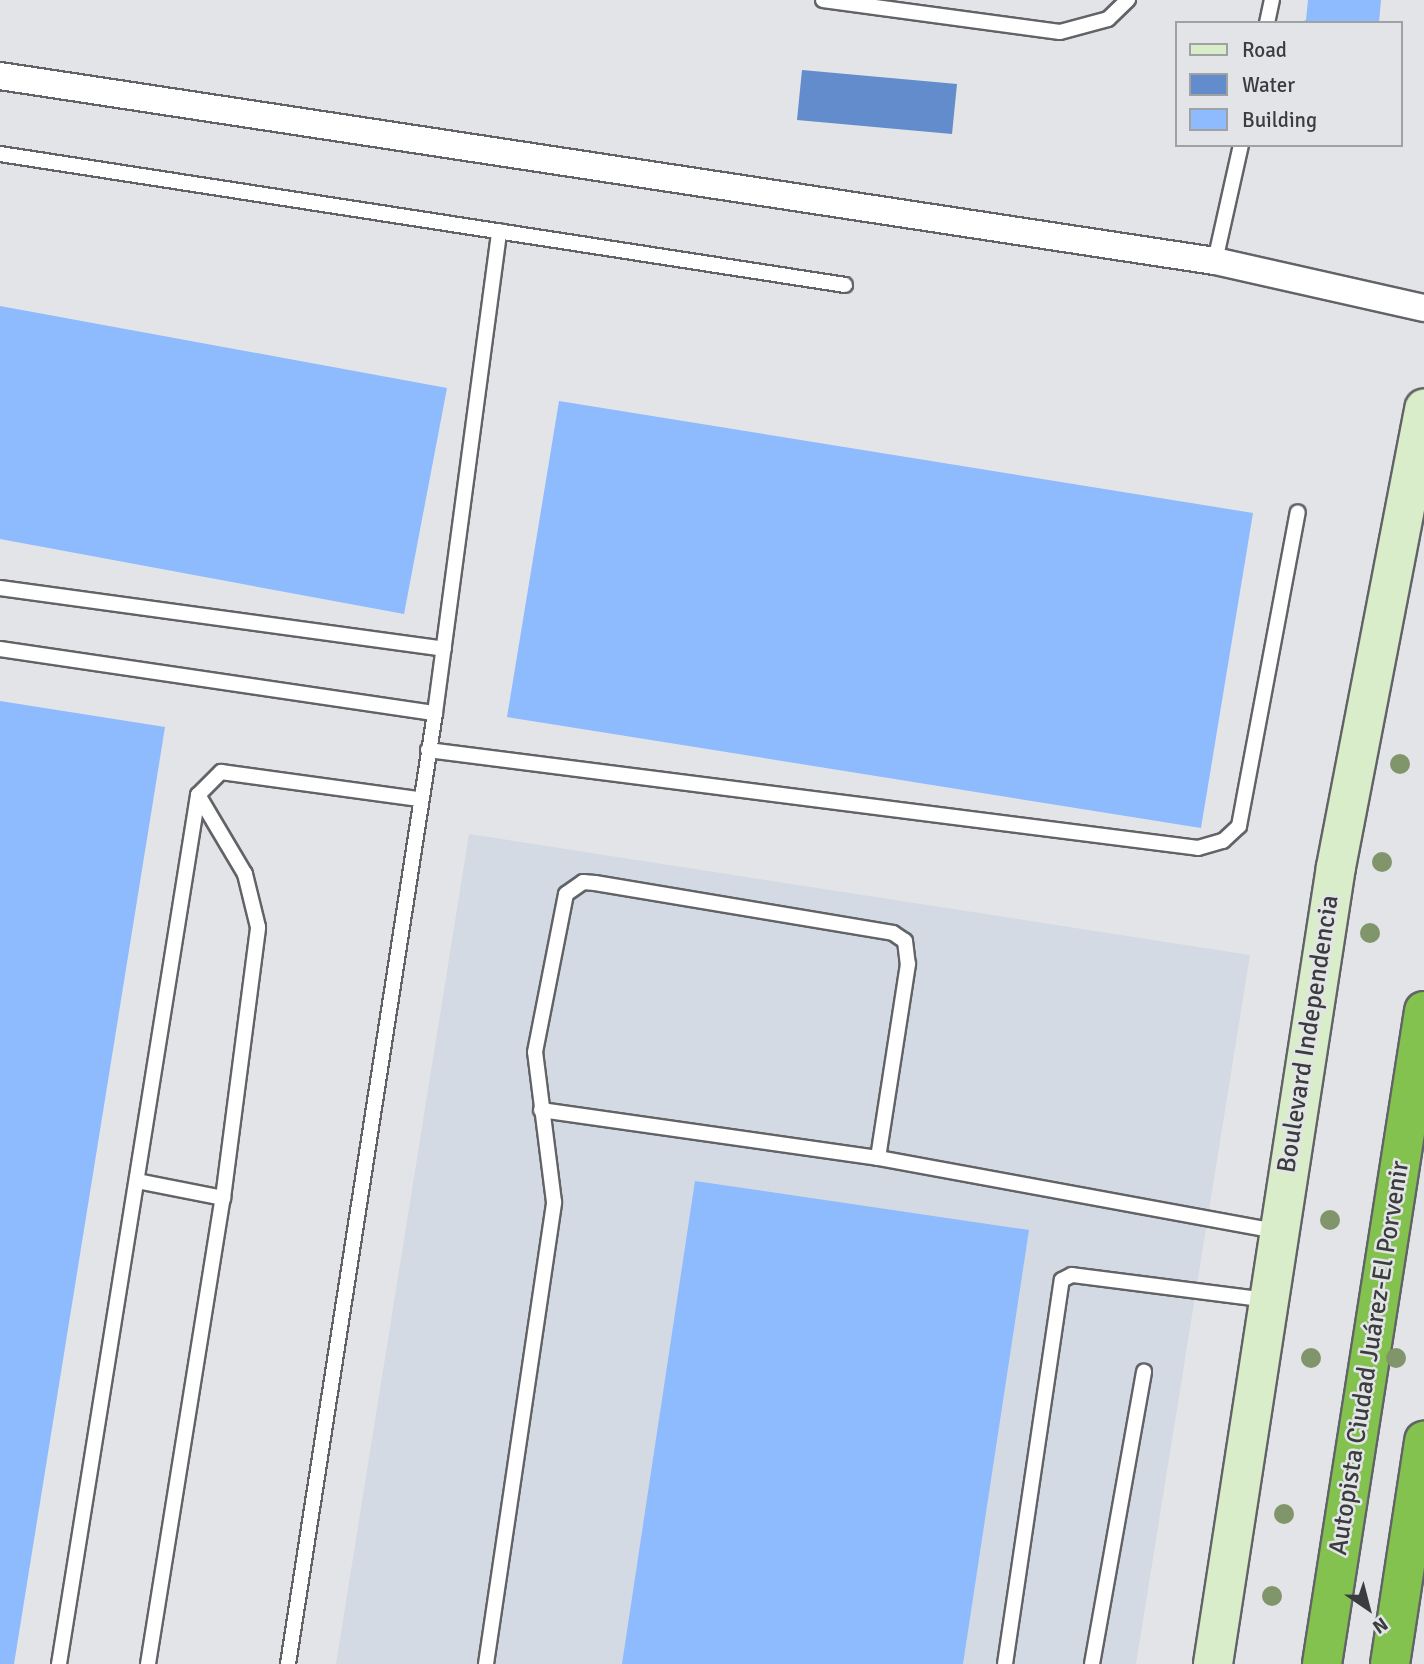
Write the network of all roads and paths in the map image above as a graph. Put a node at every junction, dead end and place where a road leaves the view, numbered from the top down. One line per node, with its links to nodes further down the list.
1 (823, 0): 2 (lane)
2 (1128, 0)
3 (1272, 0): 4 (lane)
4 (1267, 21)
5 (0, 76): 9 (street)
6 (1241, 147): 9 (lane)
7 (0, 154): 8 (lane)
8 (499, 231): 10 (lane); 16 (lane)
9 (1215, 261): 11 (street)
10 (845, 285)
11 (1424, 308)
12 (1424, 408): 26 (main road, Boulevard Independencia)
13 (1298, 512): 18 (lane)
14 (0, 587): 16 (lane)
15 (0, 649): 17 (lane)
16 (444, 649): 17 (lane)
17 (435, 713): 18 (lane)
18 (428, 750): 20 (lane)
19 (198, 796): 20 (lane); 24 (lane); 25 (lane)
20 (419, 799): 33 (lane)
21 (1424, 1011): 38 (highway, Autopista Ciudad Juárez-El Porvenir)
22 (541, 1110): 23 (lane); 23 (lane); 34 (lane)
23 (878, 1158): 26 (lane)
24 (137, 1181): 25 (lane); 31 (lane)
25 (223, 1198): 32 (lane)
26 (1276, 1231): 27 (main road, Boulevard Independencia)
27 (1268, 1301): 35 (lane); 37 (main road, Boulevard Independencia)
28 (1144, 1372): 36 (lane)
29 (1424, 1441): 30 (highway)
30 (1394, 1653)
31 (60, 1664)
32 (148, 1664)
33 (288, 1664)
34 (486, 1664)
35 (1005, 1664)
36 (1092, 1664)
37 (1213, 1664)
38 (1322, 1664)

